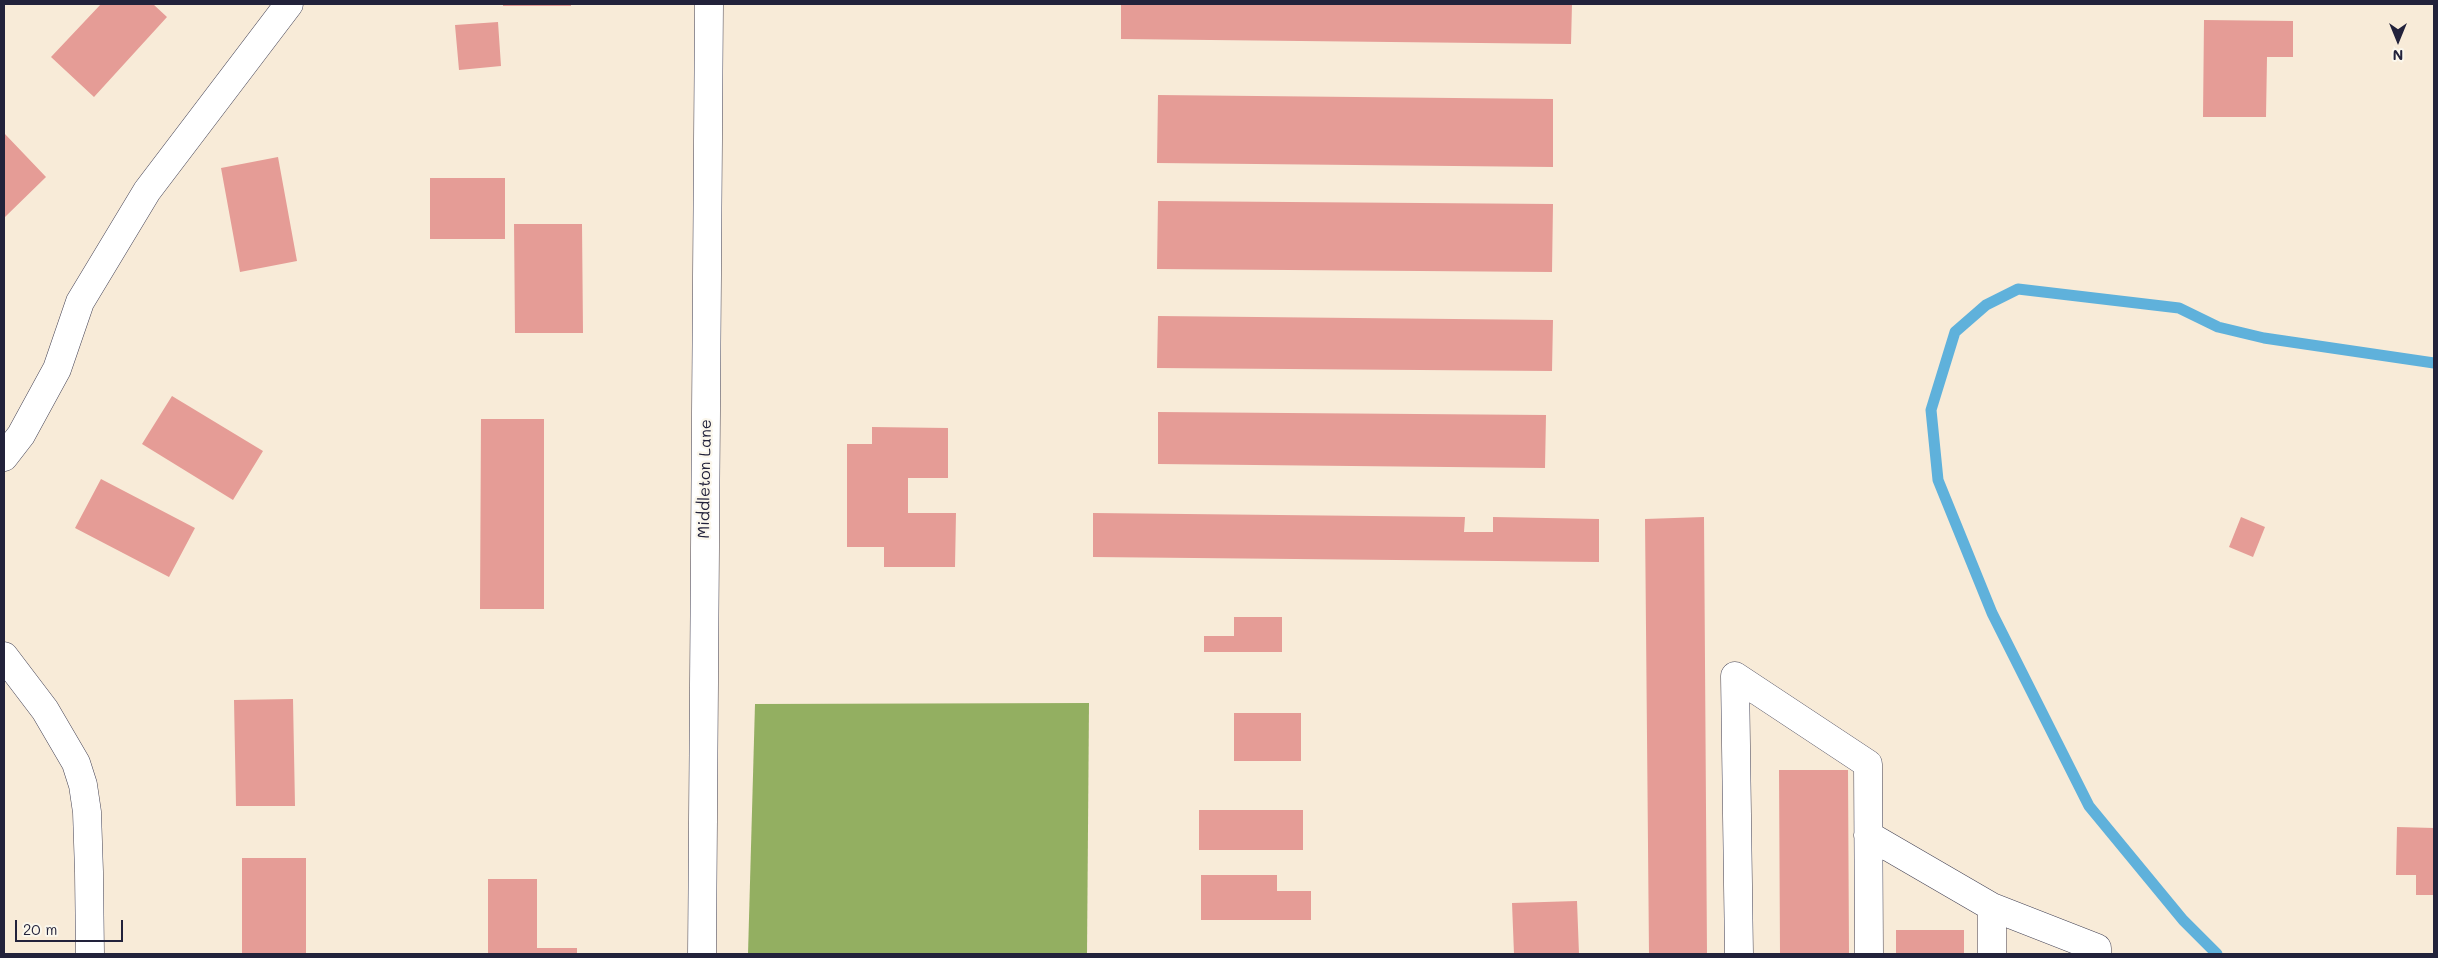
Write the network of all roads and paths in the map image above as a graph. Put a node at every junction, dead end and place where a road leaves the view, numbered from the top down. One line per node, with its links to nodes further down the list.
1 (289, 4): 3 (street)
2 (709, 4): 8 (street, Middleton Lane)
3 (4, 457)
4 (4, 656): 7 (street)
5 (1868, 835): 6 (street); 9 (street); 10 (street)
6 (1992, 907): 11 (street); 12 (street)
7 (90, 954)
8 (702, 954)
9 (1739, 954)
10 (1869, 954)
11 (1992, 954)
12 (2097, 954)

